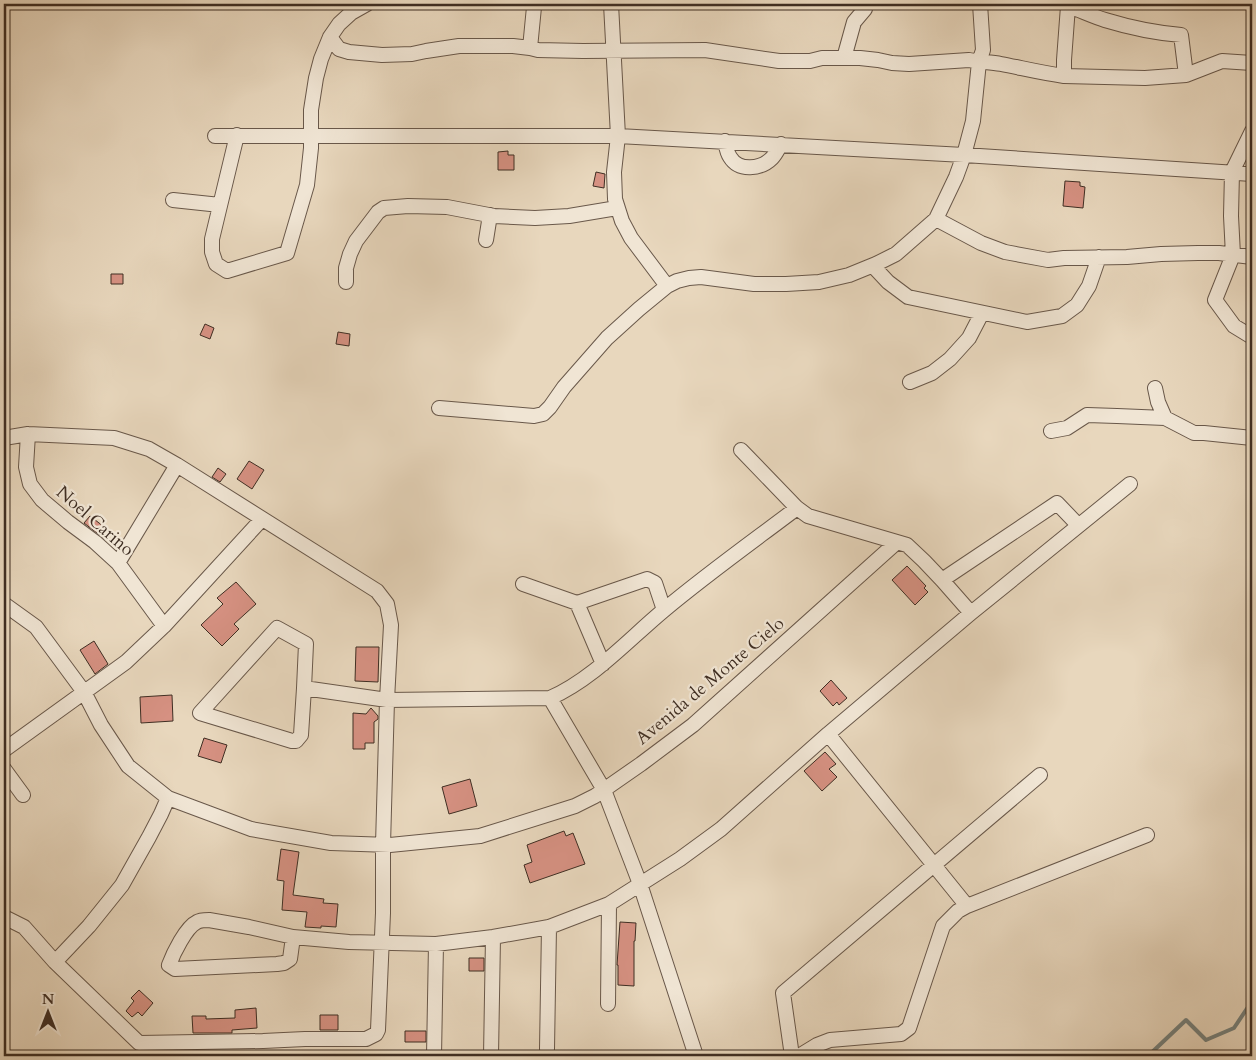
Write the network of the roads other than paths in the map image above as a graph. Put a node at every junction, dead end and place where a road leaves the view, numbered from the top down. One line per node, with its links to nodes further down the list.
1 (367, 4): 6 (street)
2 (611, 4): 8 (street)
3 (980, 4): 10 (street)
4 (534, 7): 7 (street)
5 (865, 9): 9 (street)
6 (330, 37): 7 (street); 16 (street)
7 (530, 48): 8 (street)
8 (614, 50): 9 (street); 18 (street)
9 (844, 58): 10 (street)
10 (979, 62): 13 (street); 21 (street)
11 (1252, 64): 12 (street)
12 (1186, 75): 13 (street); 13 (street)
13 (1064, 76)
14 (1252, 131): 22 (street)
15 (237, 135): 16 (street); 17 (street); 25 (street)
16 (311, 135): 18 (street); 25 (street)
17 (215, 136)
18 (618, 136): 19 (street); 26 (street)
19 (725, 142): 20 (street); 20 (street)
20 (781, 144): 21 (street)
21 (964, 155): 22 (street); 28 (street)
22 (1232, 172): 23 (street); 30 (street)
23 (1252, 174)
24 (173, 200): 25 (street)
25 (220, 205)
26 (617, 208): 27 (street); 35 (street)
27 (490, 215): 29 (street); 34 (street)
28 (936, 219): 31 (street); 33 (street)
29 (486, 240)
30 (1233, 254): 31 (street); 32 (street); 37 (street)
31 (1099, 257): 36 (street)
32 (1252, 257)
33 (873, 266): 35 (street); 36 (street)
34 (346, 282)
35 (667, 286): 40 (street)
36 (982, 313): 38 (street)
37 (1252, 337)
38 (910, 382)
39 (1155, 388): 41 (street)
40 (439, 408)
41 (1165, 418): 42 (street); 45 (street)
42 (1050, 431)
43 (28, 434): 44 (street); 47 (street); 53 (street, Noel Carino)
44 (4, 438)
45 (1252, 438)
46 (741, 450): 49 (street)
47 (178, 465): 50 (street); 53 (street)
48 (1130, 484): 51 (street)
49 (797, 508): 52 (street); 58 (street)
50 (262, 519): 60 (street); 65 (street)
51 (1078, 525): 54 (street); 59 (street)
52 (897, 542): 54 (street); 70 (street, Avenida de Monte Cielo)
53 (118, 563): 60 (street, Noel Carino)
54 (942, 580): 59 (street)
55 (524, 584): 56 (street)
56 (577, 603): 58 (street); 61 (street)
57 (4, 604): 63 (street, Avenida de Monte Cielo)
58 (664, 610): 61 (street)
59 (971, 613): 66 (street)
60 (164, 626): 63 (street)
61 (603, 664): 64 (street)
62 (304, 688): 62 (street); 65 (street)
63 (84, 692): 67 (street); 72 (street, Avenida de Monte Cielo)
64 (550, 698): 65 (street); 70 (street)
65 (387, 700): 74 (street)
66 (828, 734): 75 (street); 76 (street)
67 (4, 750)
68 (4, 769): 71 (street)
69 (1040, 775): 75 (street)
70 (604, 790): 74 (street, Avenida de Monte Cielo); 76 (street)
71 (23, 795)
72 (168, 798): 74 (street, Avenida de Monte Cielo); 85 (street)
73 (1147, 834): 78 (street)
74 (383, 845): 83 (street)
75 (934, 865): 78 (street); 91 (street)
76 (640, 884): 77 (street); 90 (street)
77 (609, 904): 80 (street); 86 (street)
78 (967, 906): 92 (street)
79 (4, 917): 85 (street)
80 (549, 927): 82 (street); 87 (street)
81 (292, 937): 81 (street); 83 (street)
82 (493, 937): 84 (street); 89 (street)
83 (382, 943): 84 (street); 85 (street)
84 (436, 944): 88 (street)
85 (55, 962)
86 (608, 1004)
87 (548, 1050)
88 (434, 1056)
89 (491, 1056)
90 (696, 1056)
91 (792, 1056)
92 (799, 1056)

